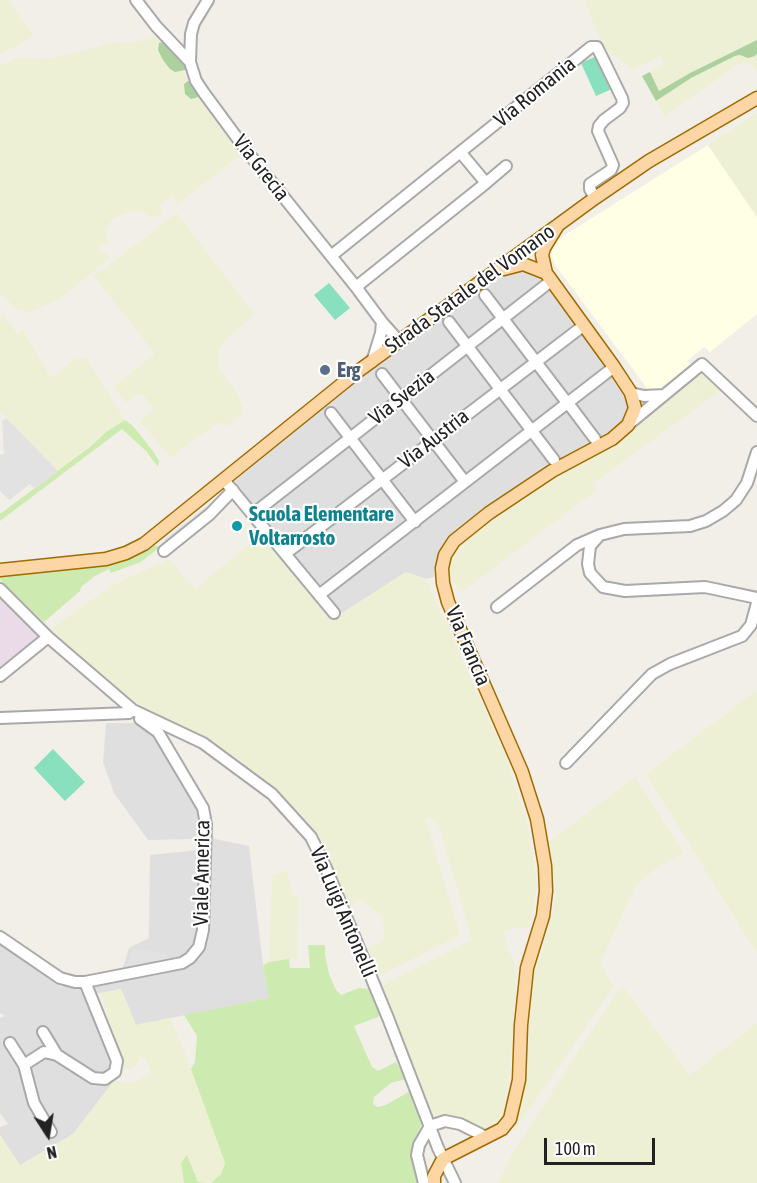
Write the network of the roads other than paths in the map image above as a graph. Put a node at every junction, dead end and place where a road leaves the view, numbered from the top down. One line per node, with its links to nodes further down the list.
1 (136, 0): 3 (street)
2 (208, 0): 3 (street, Via Grecia)
3 (190, 62): 11 (street, Via Grecia)
4 (757, 98): 8 (main road, Strada Statale del Vomano)
5 (461, 153): 7 (street); 8 (street, Via Romania); 11 (street, Via Romania)
6 (506, 166): 7 (street)
7 (486, 183): 14 (street)
8 (595, 198): 9 (main road, Strada Statale del Vomano)
9 (558, 225): 10 (main road, Strada Statale del Vomano); 12 (main road)
10 (526, 248): 12 (main road); 13 (main road, Strada Statale del Vomano)
11 (331, 256): 14 (street, Via Grecia)
12 (544, 271): 13 (main road); 16 (street, Via Svezia); 18 (main road)
13 (485, 278): 20 (main road, Strada Statale del Vomano)
14 (356, 287): 19 (street, Via Grecia)
15 (485, 295): 16 (street)
16 (503, 319): 21 (street, Via Svezia); 23 (street)
17 (449, 322): 21 (street)
18 (583, 326): 23 (street, Via Austria); 24 (main road)
19 (381, 328): 20 (street, Via Grecia); 22 (street)
20 (394, 345): 22 (main road, Strada Statale del Vomano)
21 (468, 346): 26 (street); 28 (street, Via Svezia)
22 (372, 362): 41 (main road, Strada Statale del Vomano)
23 (535, 362): 26 (street, Via Austria); 30 (street)
24 (614, 367): 29 (main road); 30 (street)
25 (382, 374): 28 (street)
26 (500, 388): 35 (street); 38 (street, Via Austria)
27 (665, 394): 29 (street); 31 (street); 33 (street)
28 (401, 398): 36 (street, Via Svezia); 38 (street)
29 (633, 398): 31 (street); 34 (main road)
30 (566, 402): 35 (street); 37 (street)
31 (651, 406): 34 (street)
32 (331, 413): 36 (street)
33 (757, 416)
34 (628, 425): 70 (main road, Via Francia)
35 (532, 432): 40 (street); 43 (street)
36 (350, 438): 42 (street); 45 (street, Via Svezia)
37 (595, 439)
38 (433, 440): 42 (street, Via Austria); 43 (street)
39 (757, 454): 48 (street)
40 (554, 460)
41 (224, 480): 44 (street); 47 (main road, Strada Statale del Vomano)
42 (382, 480): 46 (street); 49 (street, Via Austria)
43 (465, 482): 46 (street)
44 (233, 490): 45 (street); 47 (street)
45 (252, 514): 49 (street)
46 (415, 522): 52 (street)
47 (156, 535): 50 (main road, Strada Statale del Vomano)
48 (600, 535): 53 (street); 55 (street)
49 (285, 554): 52 (street)
50 (0, 571)
51 (0, 588): 57 (street, Via Luigi Antonelli)
52 (319, 595): 56 (street)
53 (757, 597)
54 (757, 603): 61 (street)
55 (497, 607)
56 (334, 613)
57 (48, 637): 58 (street); 59 (street, Via Luigi Antonelli)
58 (0, 676)
59 (131, 712): 60 (street); 63 (street, Viale America); 68 (street, Via Luigi Antonelli)
60 (0, 718)
61 (566, 763)
62 (0, 937): 63 (street, Viale America)
63 (85, 982): 66 (street)
64 (43, 1032): 66 (street)
65 (10, 1043): 67 (street)
66 (57, 1055): 67 (street)
67 (24, 1065): 69 (street)
68 (430, 1126): 70 (street); 71 (street, Via Luigi Antonelli); 72 (street)
69 (51, 1132)
70 (486, 1137): 71 (main road)
71 (443, 1159): 73 (main road); 74 (street, Via Luigi Antonelli)
72 (424, 1183)
73 (434, 1183)
74 (455, 1183)

